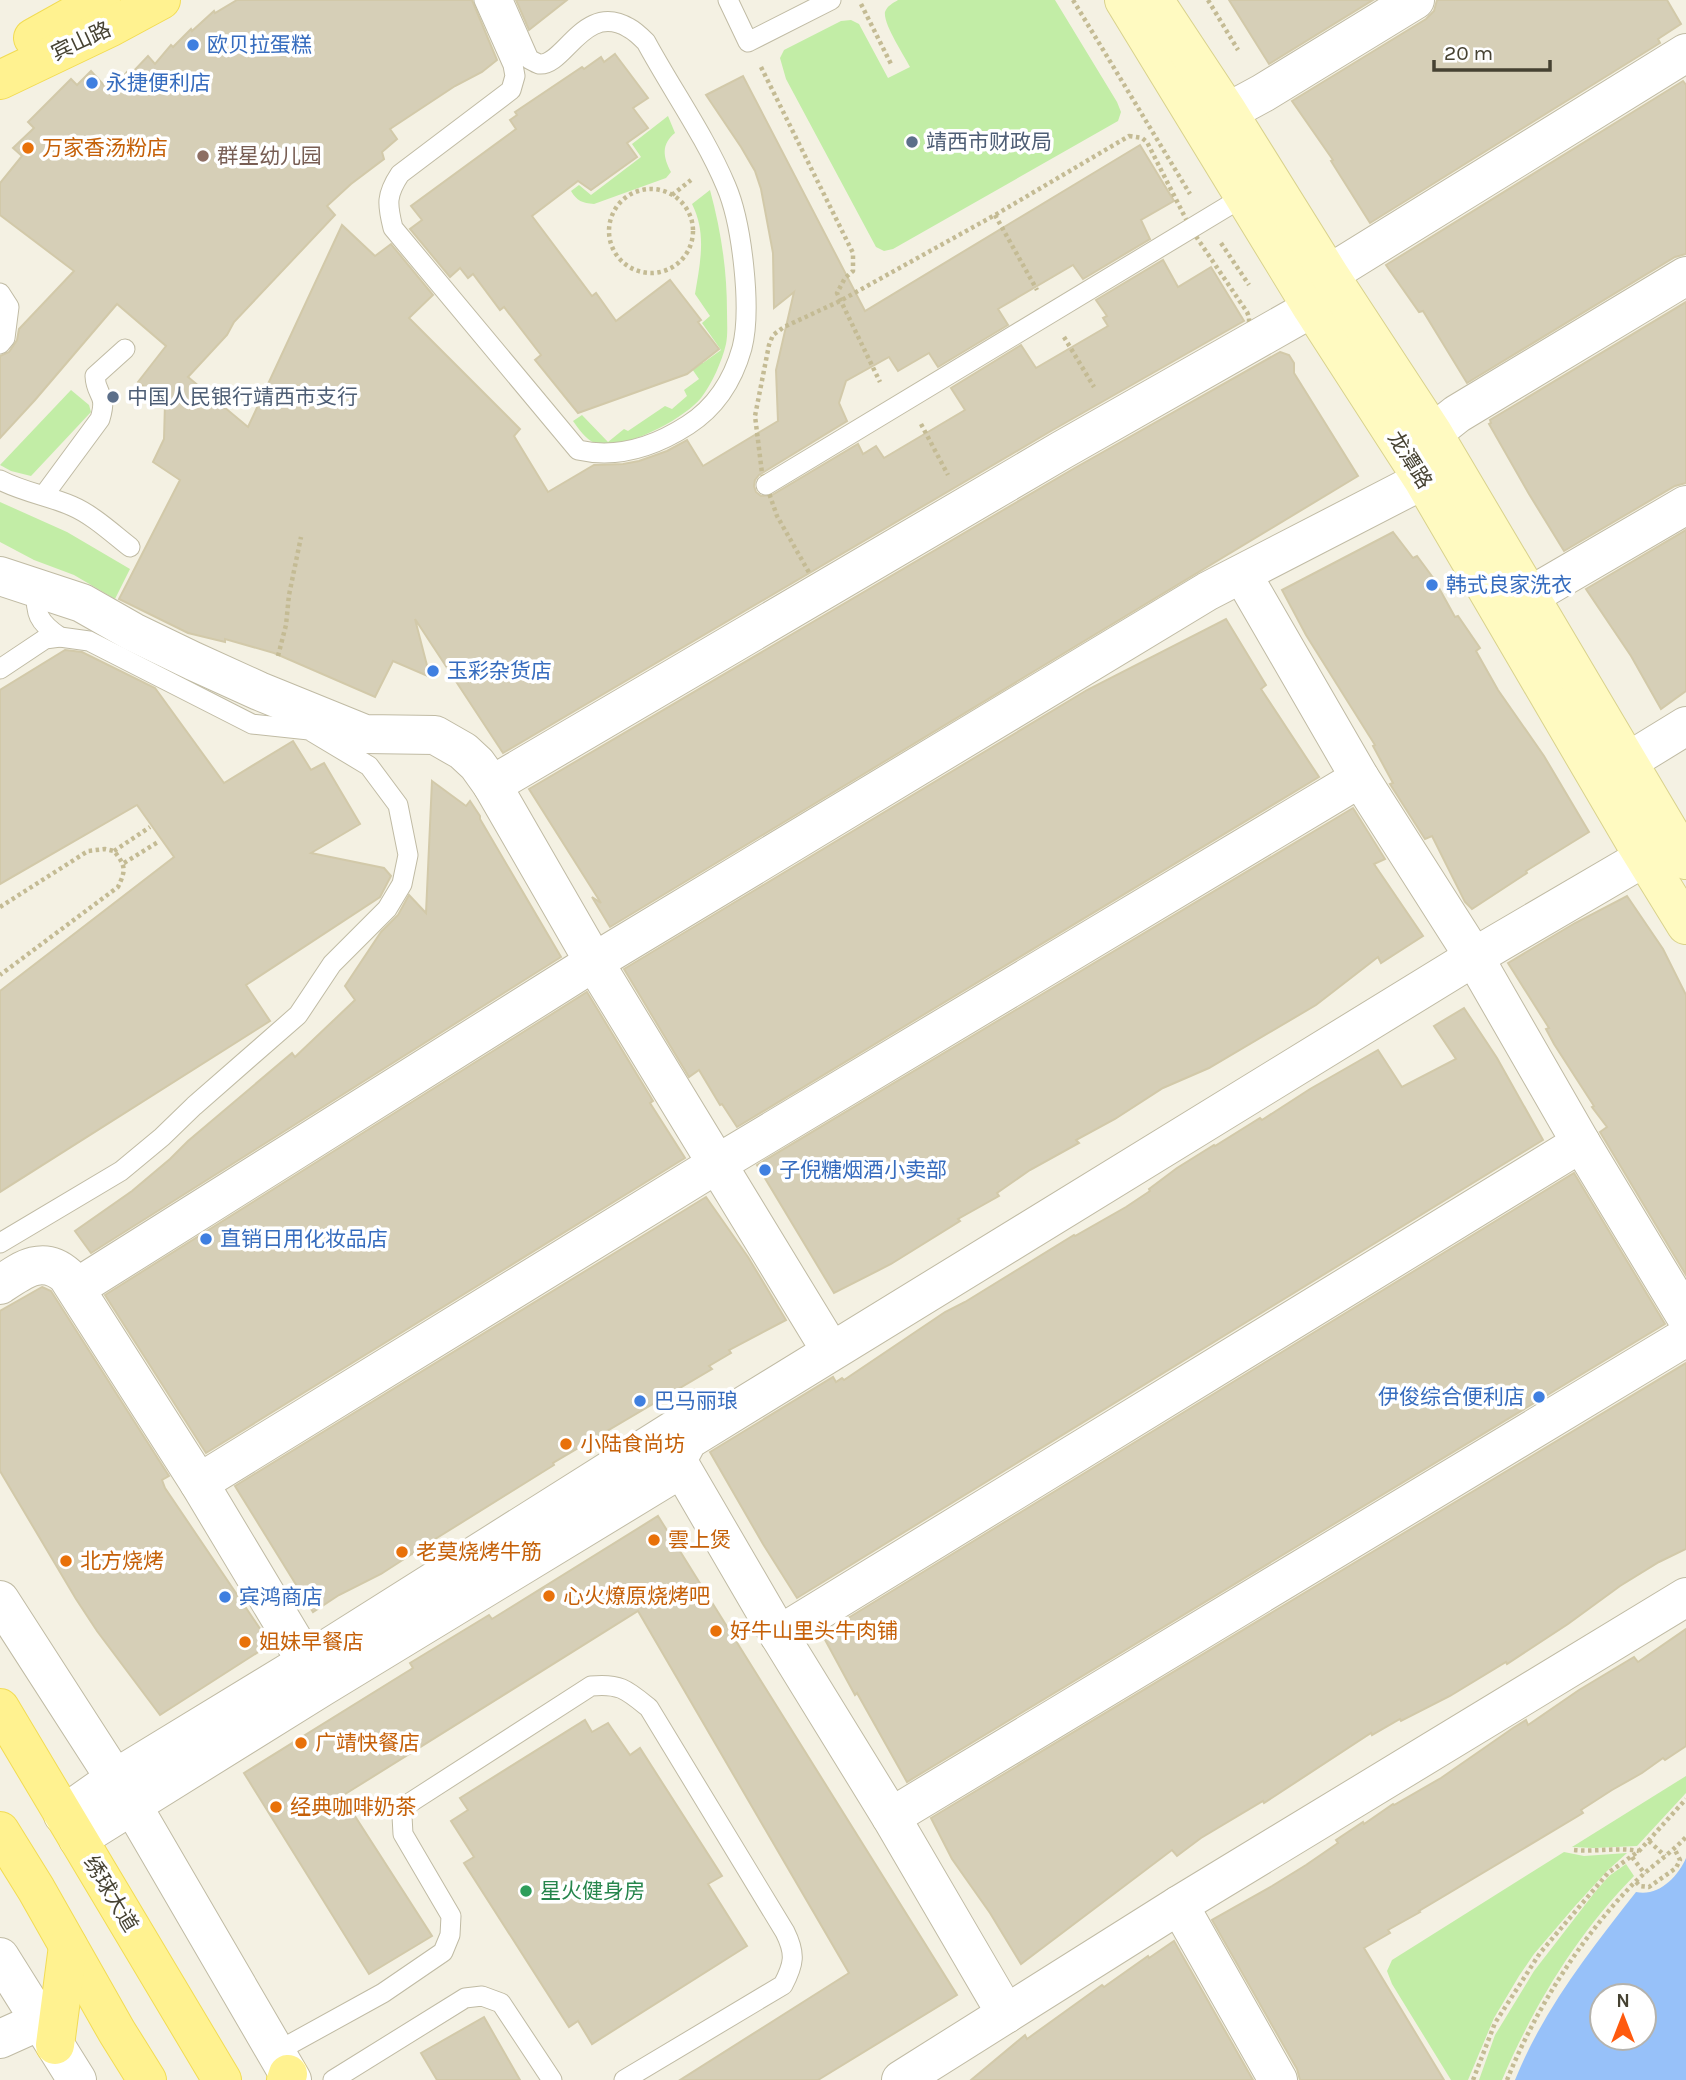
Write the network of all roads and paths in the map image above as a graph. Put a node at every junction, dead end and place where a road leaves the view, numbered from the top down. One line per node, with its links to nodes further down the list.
1 (101, 0): 14 (main road, 宾山路)
2 (162, 0): 17 (main road, 宾山路)
3 (484, 0): 4 (lane)
4 (503, 0)
5 (728, 0): 13 (lane)
6 (831, 0): 13 (lane)
7 (859, 0): 16 (path)
8 (1073, 0): 23 (path)
9 (1124, 0): 21 (main road, 龙潭路)
10 (1154, 0): 19 (main road, 龙潭路)
11 (1208, 0): 18 (path)
12 (1415, 0): 18 (street)
13 (748, 41): 34 (path)
14 (0, 53)
15 (1686, 53): 24 (street)
16 (892, 66)
17 (0, 80)
18 (1263, 93): 19 (street)
19 (1228, 112): 24 (main road, 龙潭路)
20 (632, 194): 20 (path)
21 (1243, 197): 23 (lane); 27 (main road, 龙潭路)
22 (995, 215): 28 (path)
23 (1206, 220): 28 (lane); 29 (path)
24 (1329, 274): 36 (main road, 龙潭路)
25 (1686, 276): 36 (street)
26 (0, 293): 30 (lane)
27 (1312, 308): 29 (street); 37 (main road, 龙潭路)
28 (1050, 314): 32 (path); 34 (lane)
29 (1276, 328): 55 (street)
30 (0, 344)
31 (125, 349): 40 (lane)
32 (1096, 389)
33 (1102, 400): 35 (path)
34 (900, 404): 39 (lane); 41 (path)
35 (1108, 410)
36 (1433, 433): 48 (main road, 龙潭路)
37 (1423, 480): 45 (street); 58 (main road, 龙潭路)
38 (0, 481): 40 (lane)
39 (766, 485)
40 (44, 495): 44 (lane)
41 (960, 497)
42 (1686, 505): 48 (street)
43 (301, 537): 51 (path)
44 (130, 547)
45 (1242, 575): 54 (street); 65 (street)
46 (0, 576): 47 (street)
47 (36, 588): 49 (lane); 51 (street)
48 (1530, 596): 53 (main road, 龙潭路)
49 (60, 637): 50 (lane); 69 (lane)
50 (0, 669)
51 (259, 691): 55 (street)
52 (1686, 726): 53 (street)
53 (1629, 761): 60 (main road, 龙潭路)
54 (1360, 778): 64 (street); 68 (street)
55 (492, 786): 65 (street)
56 (150, 827): 59 (path)
57 (158, 842): 61 (path)
58 (1639, 848): 63 (main road, 龙潭路); 64 (street)
59 (114, 851): 61 (path); 62 (path)
60 (1686, 860)
61 (124, 863): 66 (path)
62 (0, 907)
63 (1686, 925)
64 (1469, 949): 67 (street); 74 (street)
65 (594, 962): 68 (street); 71 (street)
66 (0, 975)
67 (1581, 1143): 72 (street); 79 (street)
68 (717, 1164): 74 (street); 76 (street)
69 (0, 1243)
70 (0, 1285): 71 (street)
71 (76, 1288): 76 (street)
72 (1686, 1317)
73 (1686, 1337): 84 (street)
74 (827, 1343): 75 (street)
75 (670, 1447): 79 (street); 80 (street)
76 (198, 1483): 80 (street)
77 (1686, 1597): 96 (street)
78 (0, 1600): 82 (street)
79 (779, 1635): 84 (street)
80 (314, 1675): 82 (street)
81 (0, 1708): 85 (main road, 绣球大道)
82 (123, 1792): 85 (street); 102 (street)
83 (1686, 1799): 88 (path)
84 (891, 1817): 99 (street)
85 (70, 1827): 105 (main road, 绣球大道)
86 (0, 1831): 97 (main road)
87 (1686, 1837): 89 (path)
88 (1649, 1841): 91 (path); 92 (path)
89 (1674, 1848): 92 (path); 95 (path)
90 (1574, 1850): 91 (path)
91 (1639, 1852): 93 (path)
92 (1665, 1856): 94 (path)
93 (1632, 1857): 94 (path); 111 (path)
94 (1645, 1874): 95 (path)
95 (1636, 1882): 112 (path)
96 (1179, 1905): 99 (street); 110 (street)
97 (68, 1946): 100 (main road); 104 (main road)
98 (0, 1957): 100 (street)
99 (1006, 2014): 109 (street)
100 (48, 2033): 101 (street); 103 (street)
101 (0, 2039)
102 (285, 2071): 108 (lane)
103 (77, 2080)
104 (147, 2080)
105 (222, 2080)
106 (333, 2080): 107 (lane)
107 (552, 2080)
108 (624, 2080)
109 (901, 2080)
110 (1278, 2080)
111 (1472, 2080)
112 (1507, 2080)

